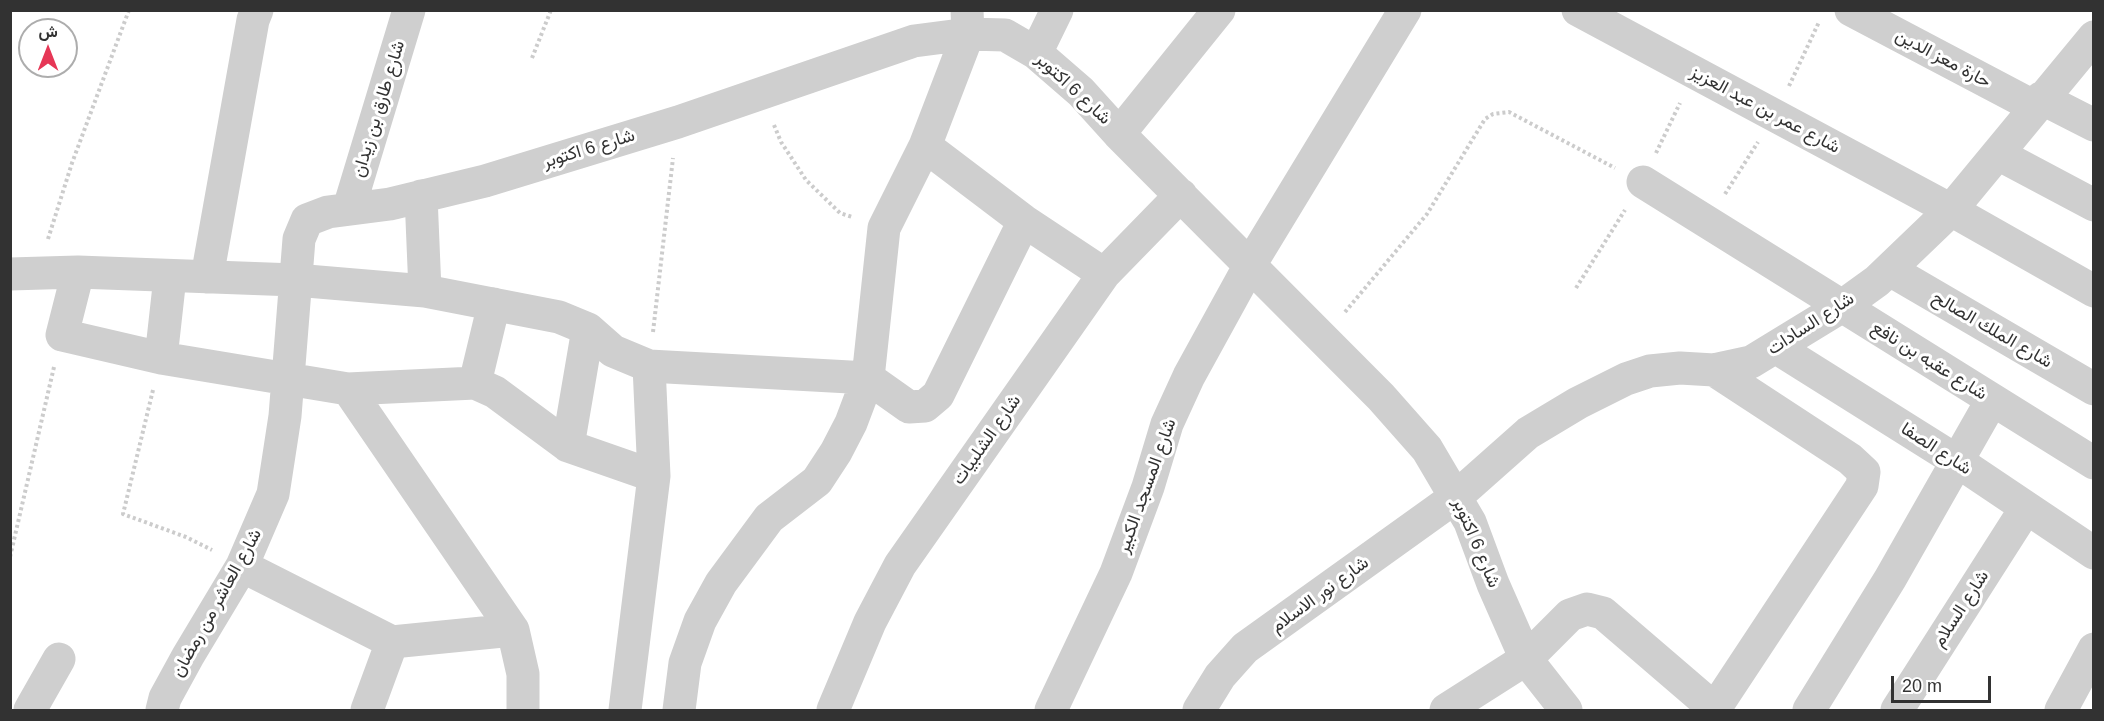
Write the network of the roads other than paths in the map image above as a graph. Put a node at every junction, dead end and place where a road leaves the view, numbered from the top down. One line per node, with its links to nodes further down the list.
1 (257, 10): 30 (street)
2 (409, 10): 21 (street, شارع طارق بن زيدان)
3 (1057, 10): 11 (street)
4 (1219, 10): 14 (street)
5 (1405, 10): 24 (street, شارع المسجد الكبير)
6 (1578, 10): 8 (street, شارع عمر بن عبد العزيز)
7 (1851, 10): 12 (street, حارة معز الدين)
8 (1623, 21): 22 (street, شارع عمر بن عبد العزيز)
9 (968, 22): 11 (street, شارع 6 اكتوبر); 15 (street); 19 (street, شارع 6 اكتوبر)
10 (2092, 43): 12 (street, شارع السادات)
11 (1036, 53): 14 (street, شارع 6 اكتوبر)
12 (2038, 103): 13 (street, حارة معز الدين); 16 (street, شارع السادات)
13 (2094, 125)
14 (1119, 134): 18 (street, شارع 6 اكتوبر)
15 (925, 147): 23 (street); 42 (street)
16 (1998, 154): 20 (street); 22 (street, شارع السادات)
17 (1643, 182): 35 (street, شارع عقبه بن نافع)
18 (1181, 195): 24 (street, شارع 6 اكتوبر); 28 (street, شارع الشلبيات)
19 (421, 196): 21 (street, شارع 6 اكتوبر); 32 (street)
20 (2094, 205)
21 (349, 208): 31 (street, شارع 6 اكتوبر)
22 (1951, 210): 25 (street, شارع السادات); 33 (street, شارع عمر بن عبد العزيز)
23 (1024, 221): 28 (street); 42 (street)
24 (1250, 266): 51 (street, شارع 6 اكتوبر); 68 (street, شارع المسجد الكبير)
25 (1890, 270): 35 (street, شارع السادات); 45 (street, شارع الملك الصالح)
26 (78, 272): 27 (street); 29 (street); 38 (street)
27 (24, 273)
28 (1104, 274): 67 (street, شارع الشلبيات)
29 (170, 277): 30 (street); 38 (street)
30 (207, 277): 31 (street)
31 (295, 280): 32 (street); 41 (street, شارع العاشر من رمضان)
32 (425, 291): 34 (street)
33 (2094, 291)
34 (494, 304): 36 (street); 43 (street)
35 (1841, 307): 37 (street, شارع السادات); 46 (street, شارع عقبه بن نافع)
36 (588, 329): 39 (street); 47 (street)
37 (1777, 348): 40 (street, شارع السادات); 48 (street, شارع الصفا)
38 (161, 358): 41 (street)
39 (648, 366): 42 (street); 50 (street)
40 (1714, 370): 51 (street, شارع السادات); 60 (street)
41 (287, 378): 44 (street); 54 (street, شارع العاشر من رمضان)
42 (868, 378): 66 (street)
43 (475, 383): 44 (street); 47 (street)
44 (348, 389): 55 (street)
45 (2094, 389)
46 (1992, 400): 48 (street); 49 (street, شارع عقبه بن نافع)
47 (568, 446): 50 (street)
48 (1957, 461): 52 (street, شارع الصفا); 72 (street)
49 (2094, 463)
50 (654, 476): 65 (street)
51 (1457, 496): 59 (street, شارع 6 اكتوبر); 69 (street, شارع نور الاسلام)
52 (2026, 508): 53 (street, شارع الصفا); 73 (street, شارع السلام)
53 (2094, 553)
54 (242, 566): 56 (street); 62 (street, شارع العاشر من رمضان)
55 (513, 630): 56 (street); 64 (street)
56 (392, 642): 63 (street)
57 (2094, 649): 74 (street)
58 (59, 659): 61 (street)
59 (1526, 659): 60 (street); 70 (street); 71 (street, شارع 6 اكتوبر)
60 (1715, 710)
61 (30, 711)
62 (162, 711)
63 (367, 711)
64 (524, 711)
65 (625, 711)
66 (679, 711)
67 (833, 711)
68 (1051, 711)
69 (1199, 711)
70 (1446, 711)
71 (1566, 711)
72 (1809, 711)
73 (1897, 711)
74 (2061, 711)

